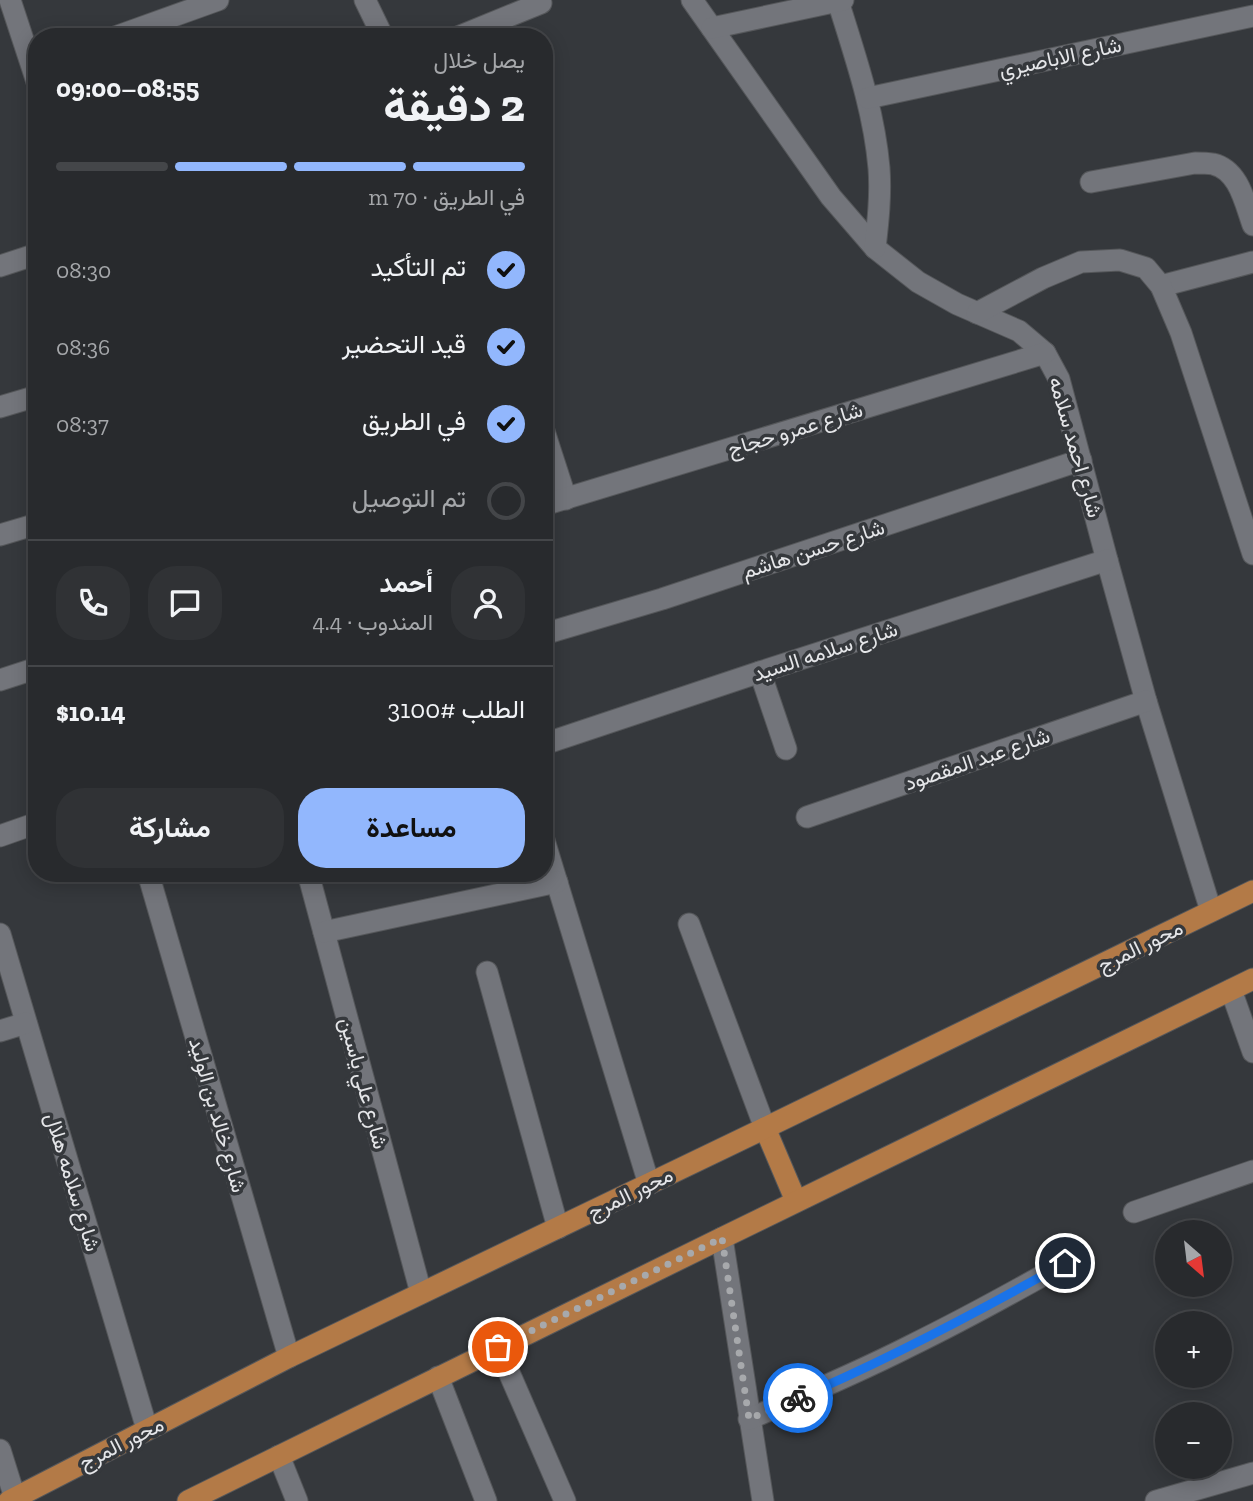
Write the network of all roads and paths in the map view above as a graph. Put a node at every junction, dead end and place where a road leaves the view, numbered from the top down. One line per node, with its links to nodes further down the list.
1 (10, 0): 12 (street)
2 (218, 0): 8 (street)
3 (365, 0): 9 (street)
4 (692, 0): 11 (street, شارع احمد سلامه)
5 (841, 1): 11 (street); 13 (street)
6 (541, 3): 10 (street)
7 (1253, 16): 13 (street, شارع الاباصيري)
8 (167, 28)
9 (379, 28)
10 (480, 28)
11 (712, 28): 16 (street, شارع احمد سلامه)
12 (28, 51)
13 (868, 98): 16 (street)
14 (1091, 182): 15 (street)
15 (1253, 225)
16 (875, 248): 21 (street, شارع احمد سلامه)
17 (28, 257): 19 (street)
18 (1253, 262): 20 (street)
19 (0, 266)
20 (1161, 286): 21 (street); 31 (street)
21 (977, 313): 22 (street, شارع احمد سلامه)
22 (1045, 353): 26 (street, شارع احمد سلامه); 27 (street, شارع عمرو حجاج)
23 (28, 399): 24 (street)
24 (0, 407)
25 (553, 459): 27 (street)
26 (1081, 460): 32 (street, شارع احمد سلامه); 33 (street, شارع حسن هاشم)
27 (566, 499): 28 (street, شارع عمرو حجاج)
28 (553, 503)
29 (28, 527): 30 (street)
30 (0, 535)
31 (1253, 554)
32 (1107, 560): 35 (street, شارع سلامه السيد); 37 (street, شارع احمد سلامه)
33 (553, 631)
34 (28, 671): 36 (street)
35 (760, 672): 38 (street, شارع سلامه السيد); 39 (street)
36 (0, 680)
37 (1146, 701): 40 (street, شارع عبد المقصود); 48 (street, شارع احمد سلامه)
38 (553, 741)
39 (786, 749)
40 (807, 817)
41 (28, 826): 42 (street)
42 (0, 836)
43 (553, 869): 46 (street)
44 (151, 882): 68 (street, شارع خالد بن الوليد)
45 (310, 882): 50 (street, شارع علي ياسين)
46 (557, 882): 50 (street); 60 (street)
47 (1253, 891): 48 (main road, محور المرج)
48 (1211, 911): 58 (main road, محور المرج)
49 (689, 924): 58 (street)
50 (324, 932): 66 (street, شارع علي ياسين)
51 (0, 934): 55 (street, شارع سلامه هلال)
52 (487, 972): 63 (street)
53 (1253, 979): 54 (main road)
54 (1231, 990): 57 (street); 61 (main road)
55 (26, 1023): 56 (street); 71 (street, شارع سلامه هلال)
56 (0, 1031)
57 (1253, 1052)
58 (765, 1128): 60 (main road, محور المرج); 61 (main road)
59 (1253, 1171): 62 (street)
60 (649, 1184): 63 (main road, محور المرج)
61 (796, 1201): 64 (main road)
62 (1134, 1212)
63 (558, 1228): 66 (main road, محور المرج)
64 (722, 1238): 67 (main road); 70 (street)
65 (1065, 1263): 70 (street)
66 (421, 1293): 68 (main road, محور المرج)
67 (498, 1347): 69 (main road); 79 (street)
68 (289, 1357): 71 (main road, محور المرج)
69 (438, 1377): 73 (main road); 78 (street)
70 (749, 1419): 80 (street)
71 (147, 1429): 75 (main road, محور المرج)
72 (0, 1450): 75 (street)
73 (279, 1456): 76 (main road); 77 (street)
74 (1253, 1473): 81 (street)
75 (12, 1499)
76 (188, 1501)
77 (297, 1501)
78 (486, 1501)
79 (565, 1501)
80 (763, 1501)
81 (1156, 1501)

